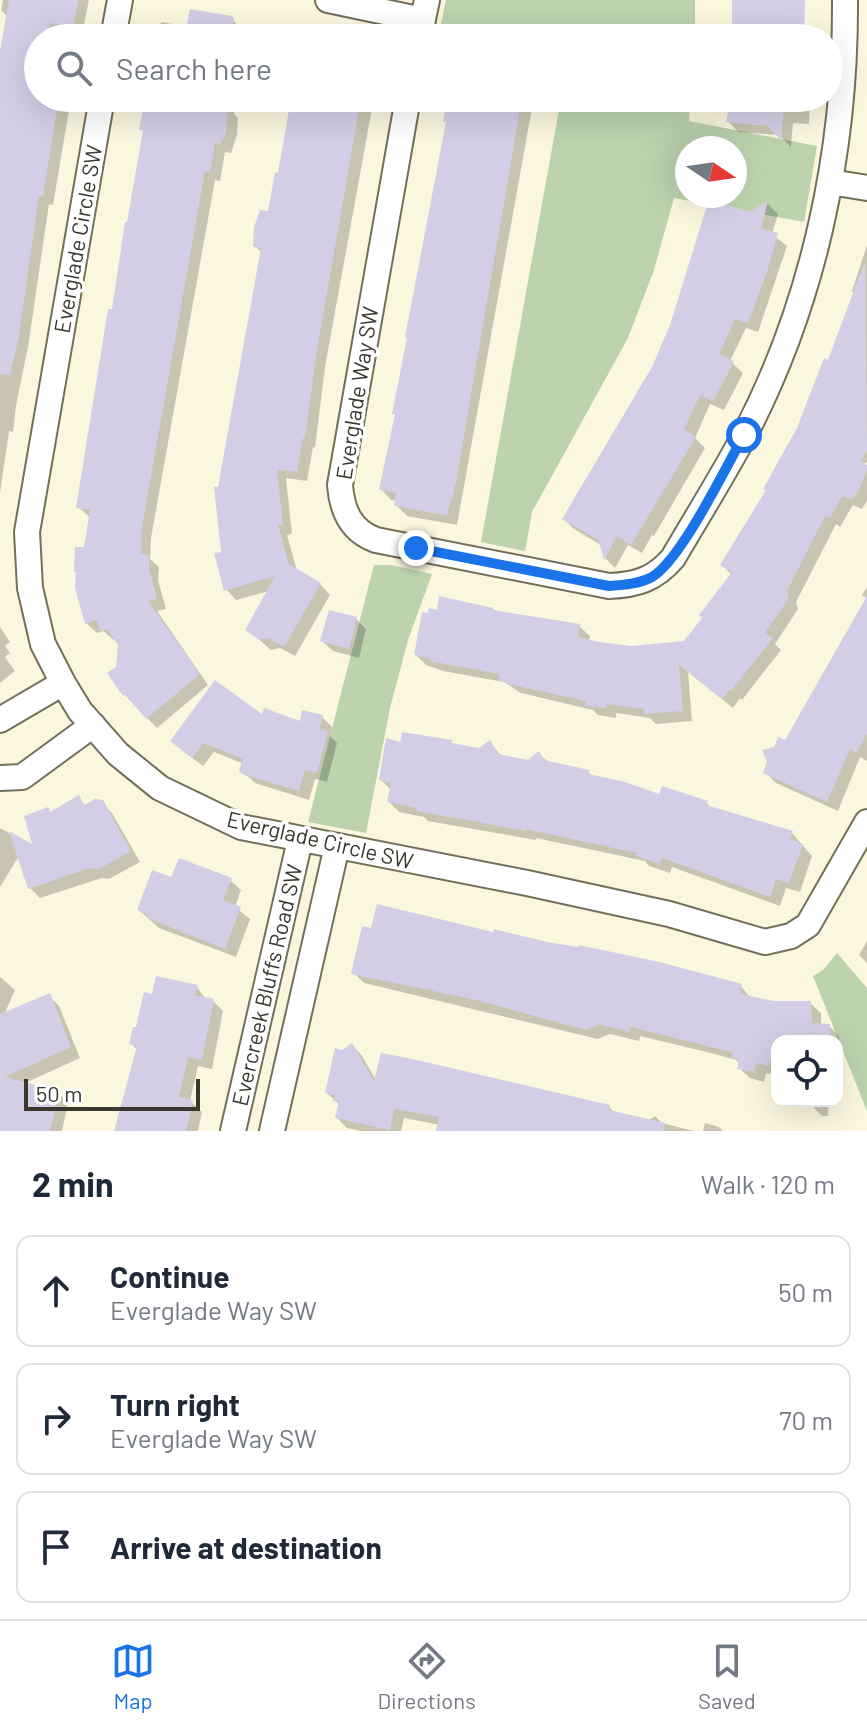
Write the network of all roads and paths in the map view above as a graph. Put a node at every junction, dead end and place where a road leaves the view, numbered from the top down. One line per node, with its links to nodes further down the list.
1 (120, 0): 5 (street)
2 (328, 0): 4 (street)
3 (845, 0): 6 (street, Everglade Way SW)
4 (423, 19)
5 (116, 24)
6 (843, 92)
7 (100, 112): 12 (street, Everglade Circle SW)
8 (406, 112): 10 (street, Everglade Way SW)
9 (840, 112): 10 (street, Everglade Way SW)
10 (830, 182): 11 (street)
11 (867, 188)
12 (63, 683): 13 (street); 14 (street, Everglade Circle SW)
13 (0, 720)
14 (93, 725): 15 (street); 17 (street, Everglade Circle SW)
15 (0, 778)
16 (867, 822): 18 (street, Everglade Circle SW)
17 (300, 840): 18 (street, Everglade Circle SW); 19 (street, Evercreek Bluffs Road SW)
18 (337, 846): 20 (street, Evercreek Bluffs Road SW)
19 (233, 1131)
20 (272, 1131)

